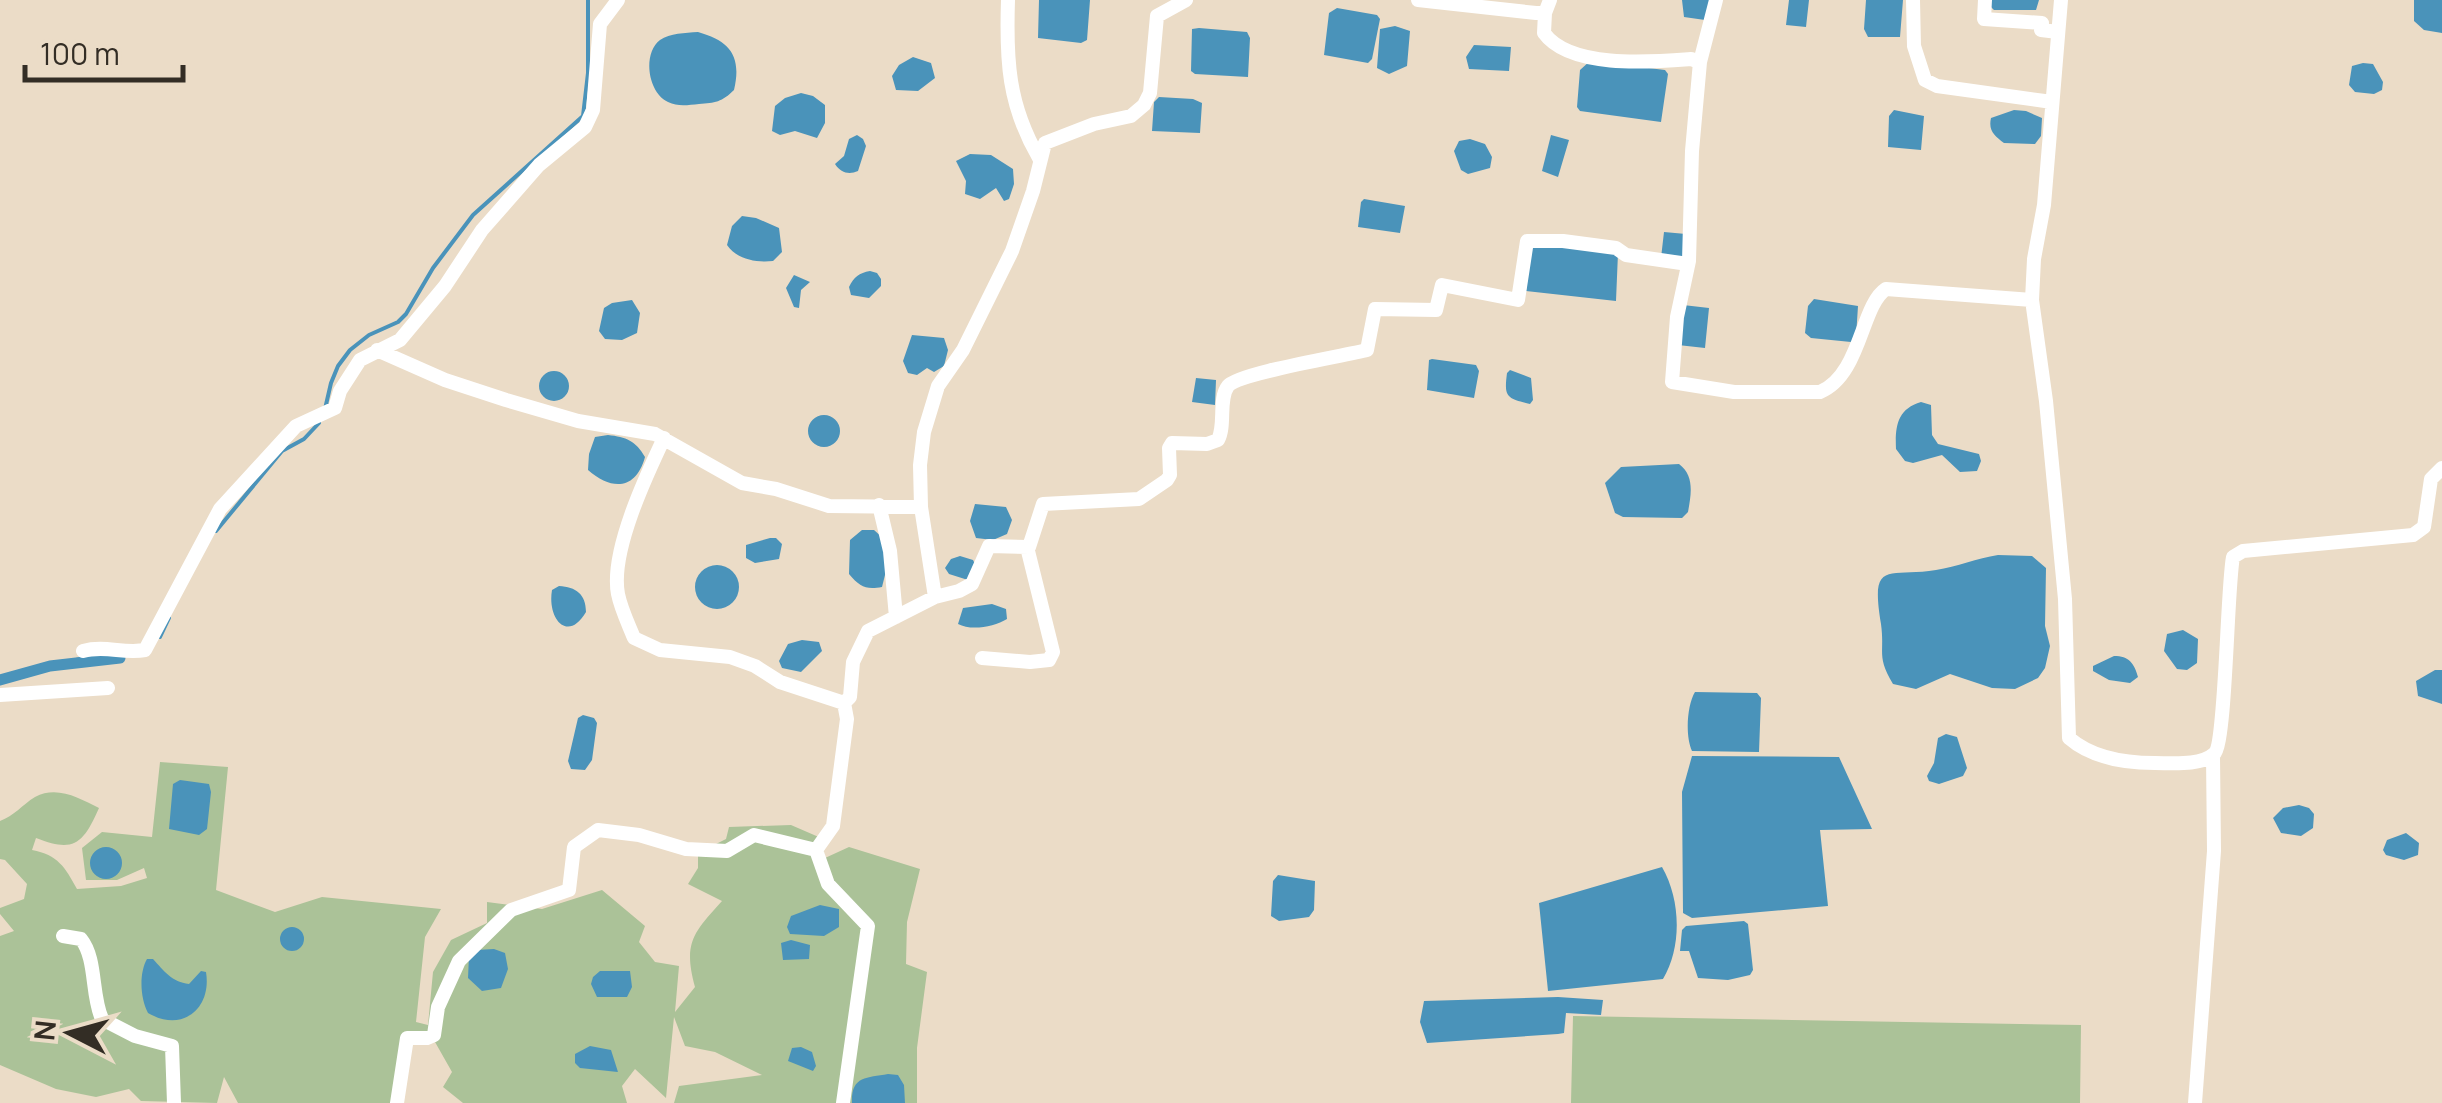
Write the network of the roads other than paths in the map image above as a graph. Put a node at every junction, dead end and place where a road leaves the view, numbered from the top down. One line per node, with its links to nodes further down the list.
1 (618, 0): 16 (street)
2 (1008, 0): 13 (street)
3 (1186, 0): 13 (street)
4 (1418, 0): 9 (street)
5 (1716, 0): 11 (street)
6 (1913, 0): 12 (street)
7 (1985, 0): 10 (street)
8 (2060, 0): 10 (street)
9 (1547, 6): 11 (street)
10 (2058, 32): 12 (street)
11 (1700, 62): 14 (street)
12 (2052, 102): 15 (street)
13 (1040, 158): 20 (street)
14 (1688, 264): 15 (street); 21 (street)
15 (2032, 300): 29 (street)
16 (377, 350): 17 (street); 24 (street)
17 (664, 438): 19 (street); 28 (street)
18 (2442, 468): 29 (street)
19 (879, 505): 20 (street); 23 (street)
20 (920, 507): 22 (street)
21 (1028, 548): 22 (street); 25 (street)
22 (935, 598): 23 (street)
23 (896, 617): 28 (street)
24 (83, 650)
25 (982, 658)
26 (108, 688): 27 (street)
27 (0, 696)
28 (844, 703): 30 (street)
29 (2213, 756): 35 (street)
30 (816, 850): 33 (street); 34 (street)
31 (63, 936): 32 (street)
32 (174, 1103)
33 (397, 1103)
34 (843, 1103)
35 (2195, 1103)

